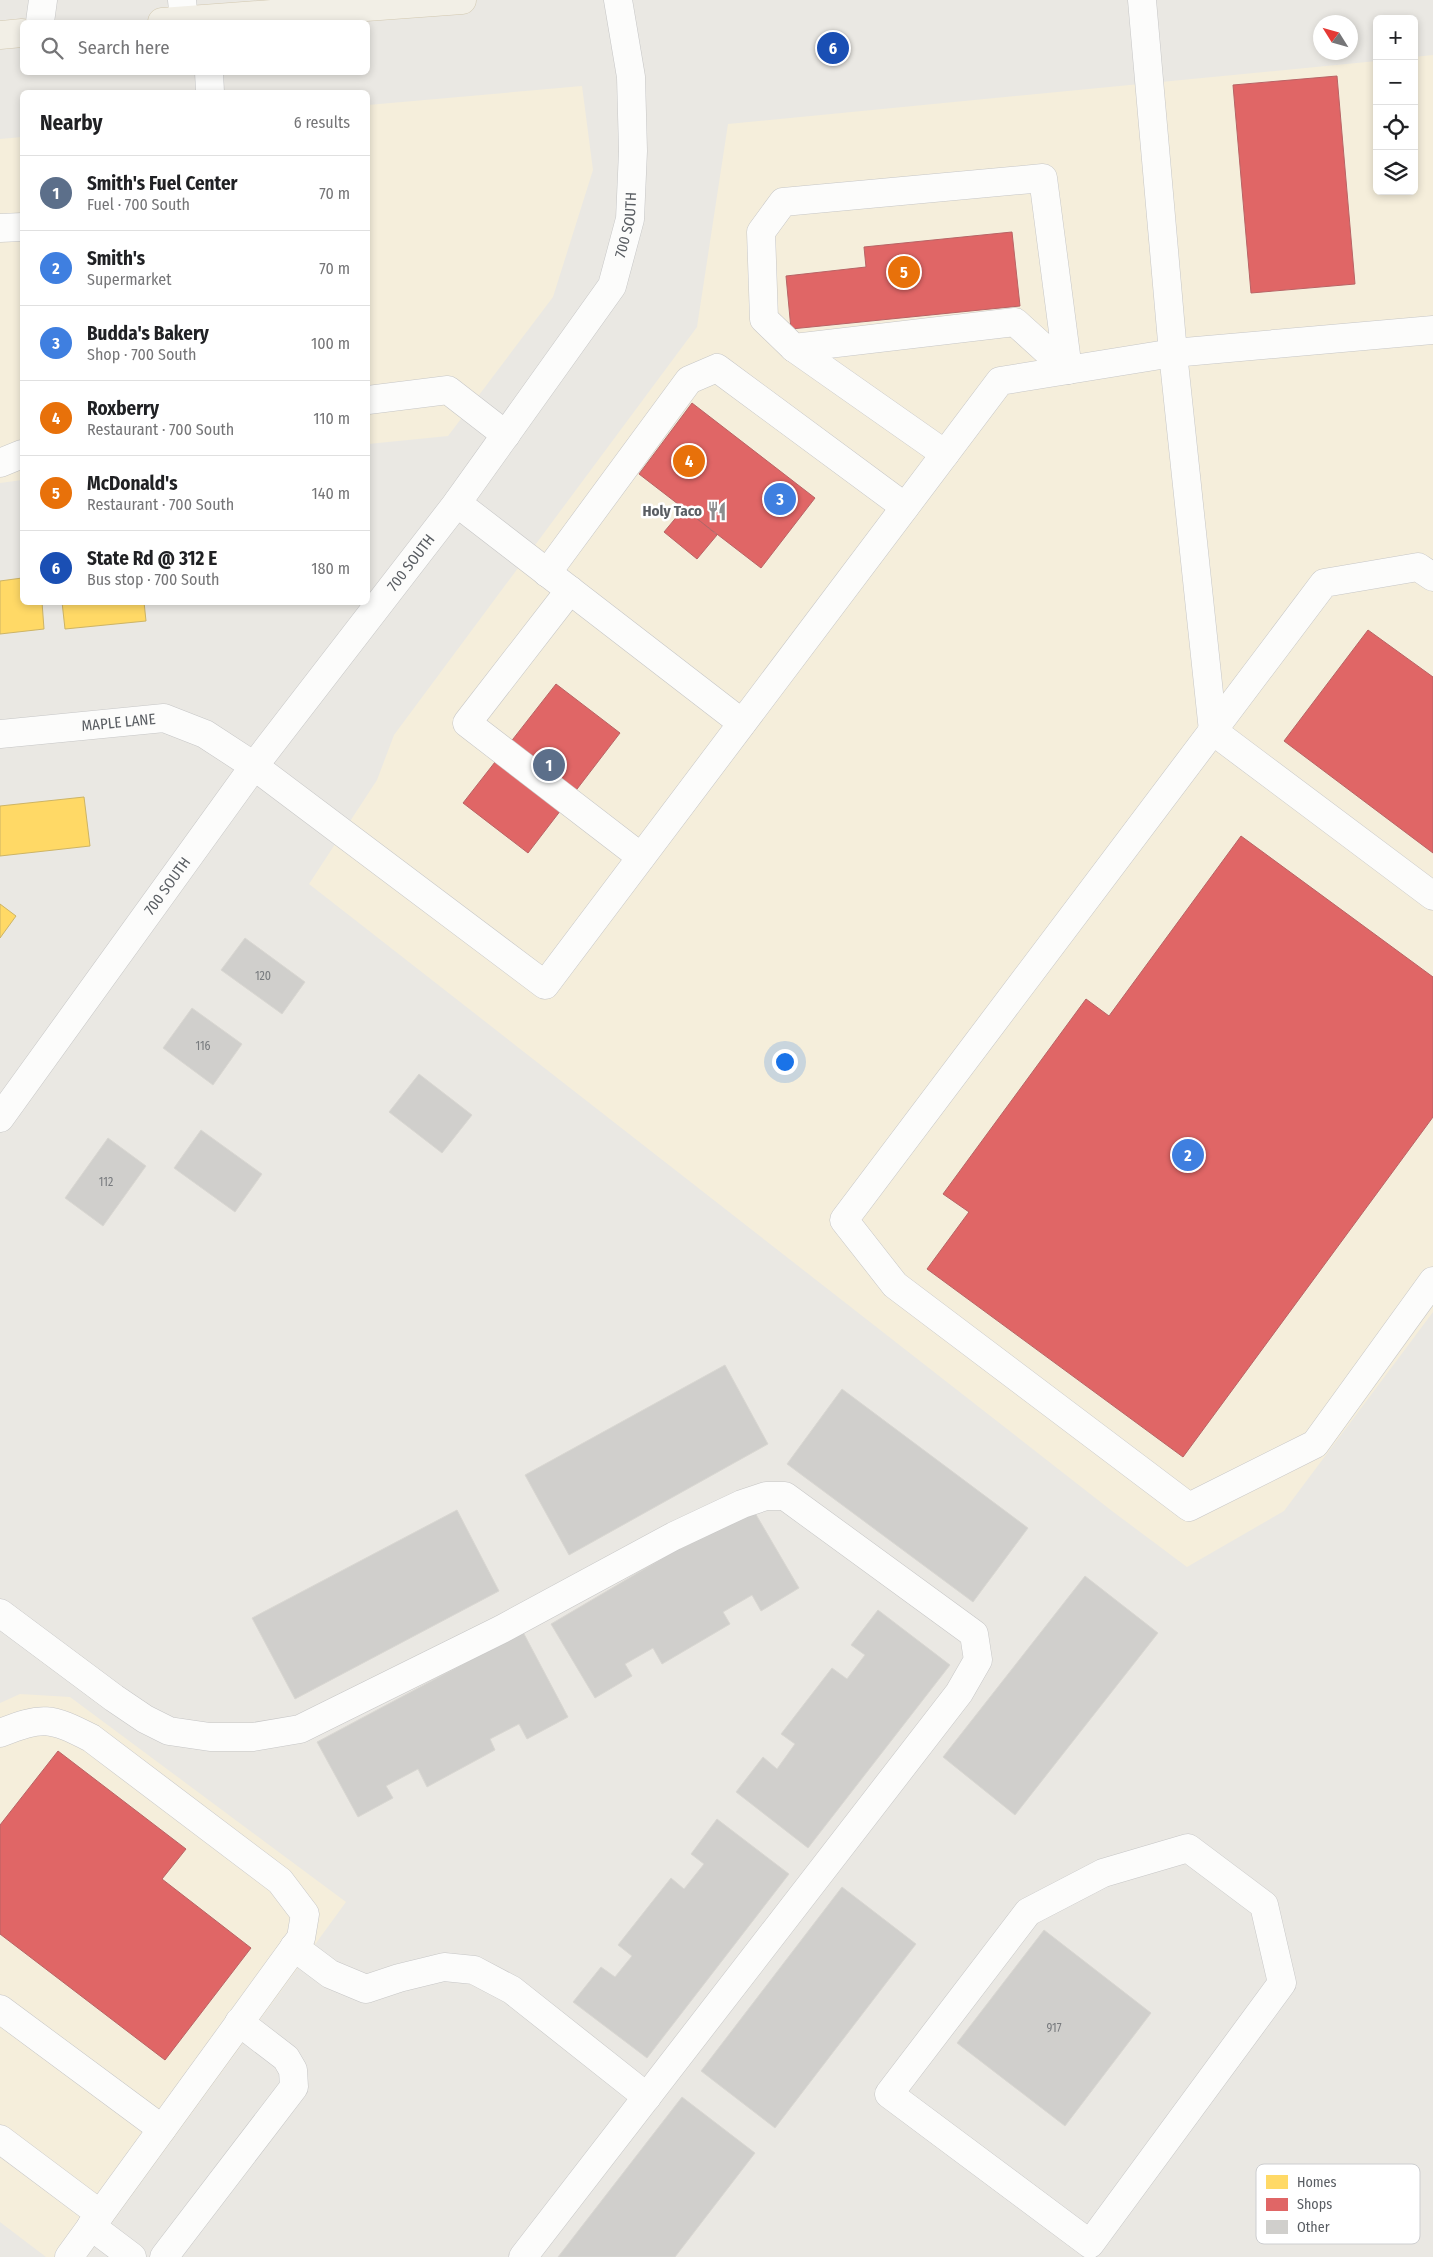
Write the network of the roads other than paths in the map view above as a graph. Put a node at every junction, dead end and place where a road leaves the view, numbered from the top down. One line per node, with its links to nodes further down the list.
1 (43, 0): 6 (street)
2 (462, 0): 5 (main road)
3 (618, 0): 18 (street, 700 SOUTH)
4 (1142, 0): 15 (street)
5 (188, 17)
6 (40, 20)
7 (20, 33): 8 (main road)
8 (0, 35)
9 (209, 75): 10 (street)
10 (210, 90)
11 (20, 227): 12 (street)
12 (0, 228)
13 (1433, 330): 15 (street)
14 (794, 348): 16 (street); 16 (street); 19 (street)
15 (1173, 353): 16 (street); 28 (street)
16 (1068, 370): 19 (street)
17 (370, 400): 18 (street)
18 (506, 435): 22 (street, 700 SOUTH)
19 (945, 454): 23 (street)
20 (20, 455): 21 (street)
21 (0, 462)
22 (457, 503): 24 (street); 30 (street, 700 SOUTH)
23 (905, 507): 24 (street); 27 (street)
24 (547, 572): 26 (street)
25 (1433, 577): 28 (street)
26 (570, 590): 27 (street); 31 (street)
27 (742, 723): 31 (street)
28 (1213, 731): 32 (street); 34 (street)
29 (0, 734): 30 (street, MAPLE LANE)
30 (254, 766): 31 (street, MAPLE LANE); 33 (street, 700 SOUTH)
31 (641, 857)
32 (1433, 896)
33 (0, 1118)
34 (1433, 1281)
35 (0, 1613): 40 (street)
36 (0, 1733): 37 (street)
37 (294, 1947): 39 (street); 40 (street)
38 (0, 2009): 41 (street)
39 (239, 2022): 41 (street); 47 (street)
40 (647, 2097): 48 (street)
41 (162, 2129): 43 (street)
42 (0, 2139): 43 (street)
43 (96, 2220): 45 (street); 46 (street)
44 (1091, 2250): 44 (street)
45 (69, 2257)
46 (132, 2257)
47 (164, 2257)
48 (523, 2257)

